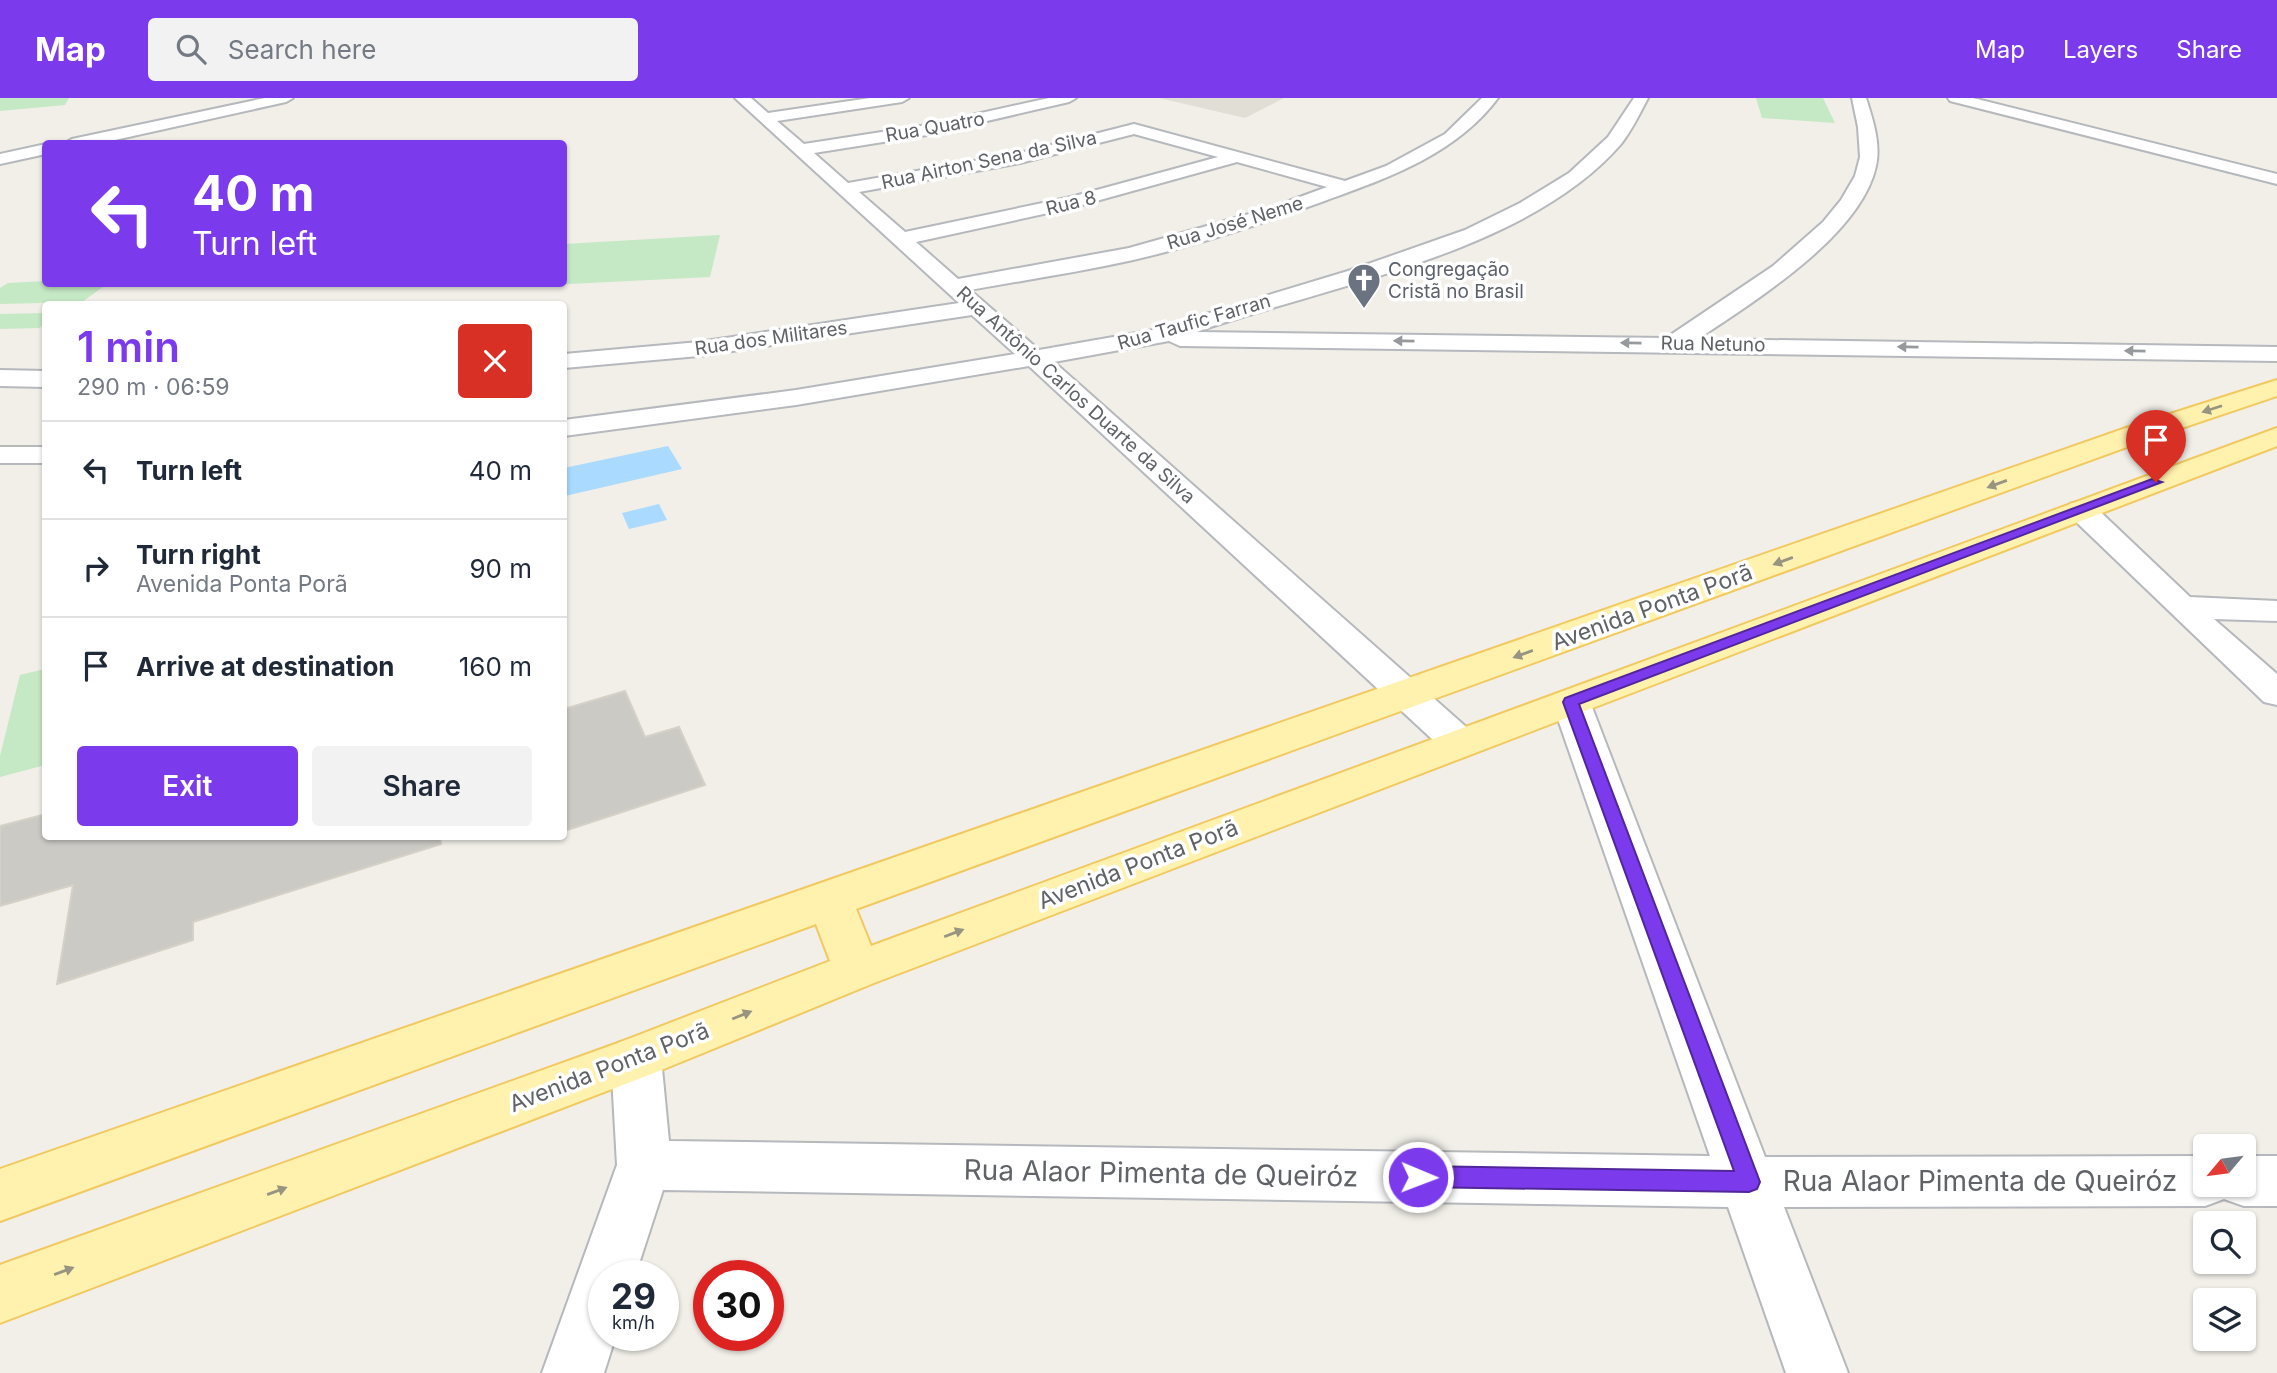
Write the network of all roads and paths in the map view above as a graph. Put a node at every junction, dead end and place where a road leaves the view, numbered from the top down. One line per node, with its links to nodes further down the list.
1 (286, 98): 11 (street)
2 (742, 98): 10 (street, Rua Antônio Carlos Duarte da Silva)
3 (902, 98): 10 (street)
4 (1060, 98): 5 (street)
5 (1068, 98): 13 (street, Rua Quatro)
6 (1491, 98): 17 (street, Rua José Neme)
7 (1641, 98): 22 (street, Rua Taufic Farran)
8 (1859, 98): 23 (street)
9 (1955, 98): 16 (street)
10 (764, 118): 13 (street, Rua Antônio Carlos Duarte da Silva)
11 (91, 140)
12 (42, 150): 15 (street)
13 (799, 150): 18 (street, Rua Antônio Carlos Duarte da Silva)
14 (1239, 156): 17 (street); 18 (street, Rua Airton Sena da Silva); 19 (street, Rua 8)
15 (0, 159)
16 (2277, 179)
17 (1347, 187): 20 (street, Rua José Neme)
18 (844, 189): 19 (street, Rua Antônio Carlos Duarte da Silva)
19 (900, 239): 20 (street, Rua Antônio Carlos Duarte da Silva)
20 (954, 286): 21 (street, Rua Antônio Carlos Duarte da Silva)
21 (978, 307): 25 (street, Rua Antônio Carlos Duarte da Silva); 26 (street, Rua dos Militares)
22 (1149, 338): 23 (street, Rua Netuno, one-way to 22); 25 (street, Rua Taufic Farran)
23 (1674, 344): 24 (street, Rua Netuno, one-way to 23)
24 (2277, 354)
25 (1034, 358): 30 (street, Rua Taufic Farran); 40 (street, Rua Antônio Carlos Duarte da Silva)
26 (567, 361)
27 (0, 378): 28 (street)
28 (42, 379)
29 (2277, 388): 31 (main road, Avenida Ponta Porã, one-way to 31)
30 (567, 428)
31 (2136, 434): 35 (main road); 40 (main road, Avenida Ponta Porã, one-way to 40)
32 (2277, 436): 35 (main road, Avenida Ponta Porã)
33 (0, 455): 34 (street)
34 (42, 455)
35 (2208, 463): 36 (main road, Avenida Ponta Porã)
36 (2081, 510): 37 (street); 41 (main road, Avenida Ponta Porã)
37 (2181, 607): 38 (street); 39 (street)
38 (2277, 611)
39 (2277, 694)
40 (1407, 695): 42 (street, Rua Antônio Carlos Duarte da Silva); 43 (main road, Avenida Ponta Porã)
41 (1571, 702): 42 (main road, Avenida Ponta Porã); 50 (street)
42 (1460, 743): 44 (main road, Avenida Ponta Porã, one-way to 42)
43 (830, 901): 44 (main road); 51 (main road, Avenida Ponta Porã)
44 (857, 970): 45 (main road, Avenida Ponta Porã, one-way to 44)
45 (636, 1058): 46 (street); 53 (main road, Avenida Ponta Porã, one-way to 45)
46 (645, 1165): 50 (street, Rua Alaor Pimenta de Queiróz); 52 (street)
47 (2193, 1181): 50 (street, Rua Alaor Pimenta de Queiróz)
48 (2256, 1181): 49 (street)
49 (2277, 1181)
50 (1749, 1182): 56 (street)
51 (0, 1195)
52 (612, 1260)
53 (0, 1294)
54 (588, 1330): 55 (street)
55 (573, 1373)
56 (1817, 1373)

